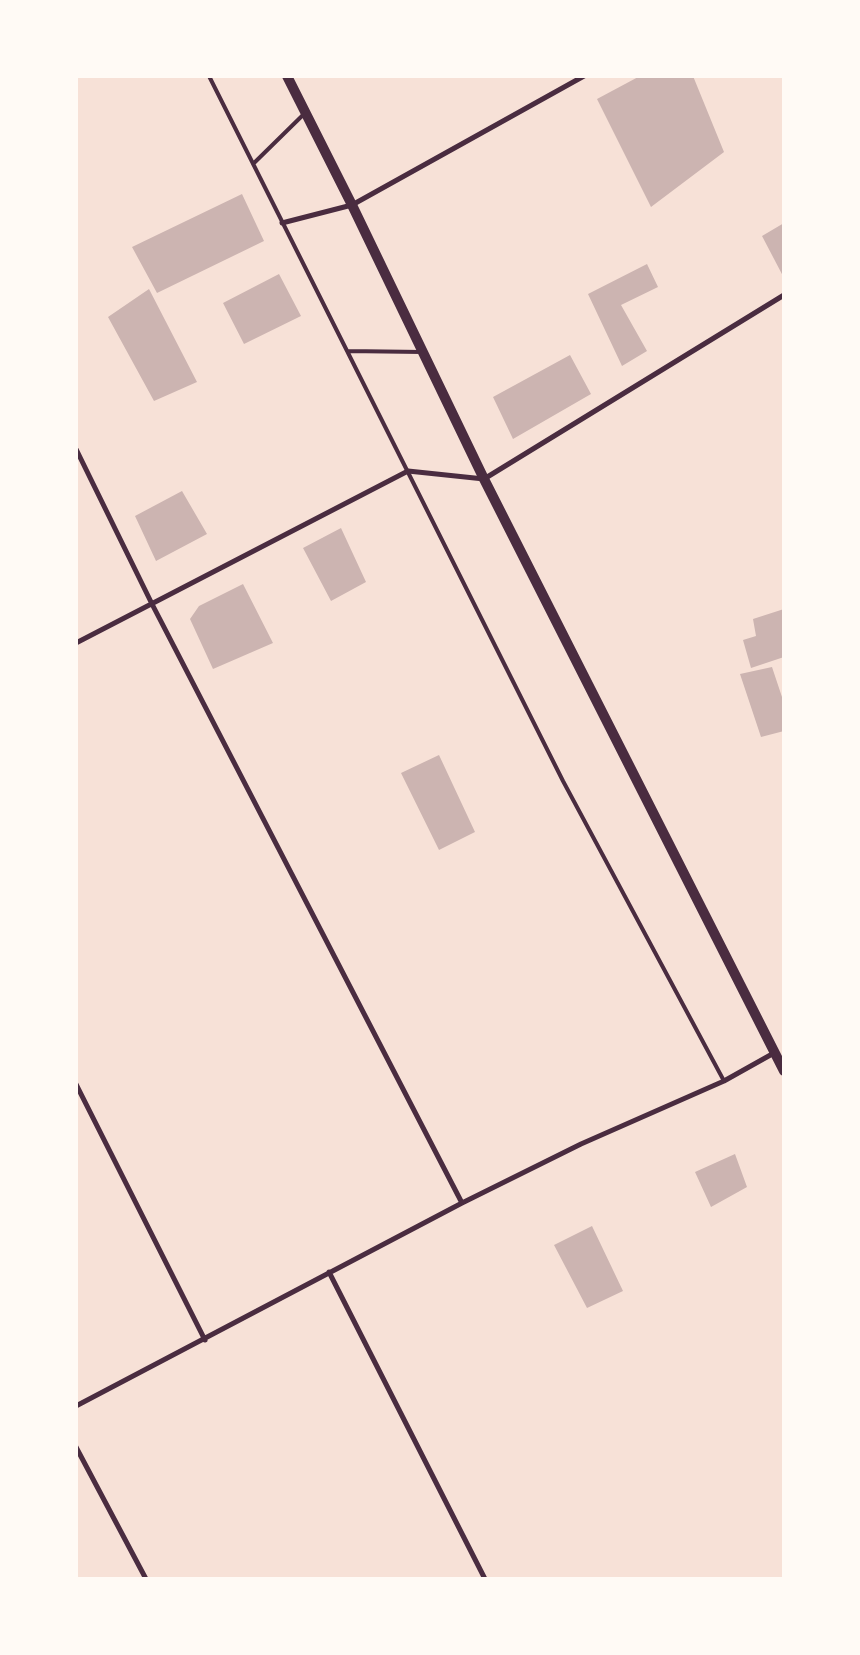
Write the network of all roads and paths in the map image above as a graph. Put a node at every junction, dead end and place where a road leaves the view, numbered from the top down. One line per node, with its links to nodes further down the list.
1 (209, 76): 5 (lane)
2 (287, 76): 4 (main road)
3 (584, 76): 6 (street)
4 (305, 112): 5 (lane); 6 (main road)
5 (253, 164): 7 (lane)
6 (352, 205): 7 (street); 10 (main road)
7 (282, 223): 9 (lane)
8 (784, 295): 13 (street)
9 (347, 351): 10 (lane); 12 (lane)
10 (423, 352): 13 (main road)
11 (76, 450): 14 (street)
12 (408, 471): 13 (street); 14 (street); 18 (lane)
13 (484, 479): 16 (main road)
14 (152, 604): 15 (street); 20 (street)
15 (76, 642)
16 (774, 1053): 17 (main road); 18 (street)
17 (784, 1071)
18 (724, 1081): 20 (street)
19 (76, 1084): 22 (street)
20 (462, 1203): 21 (street)
21 (329, 1272): 22 (street); 26 (street)
22 (205, 1340): 23 (street)
23 (76, 1406)
24 (76, 1446): 25 (street)
25 (146, 1579)
26 (485, 1579)

